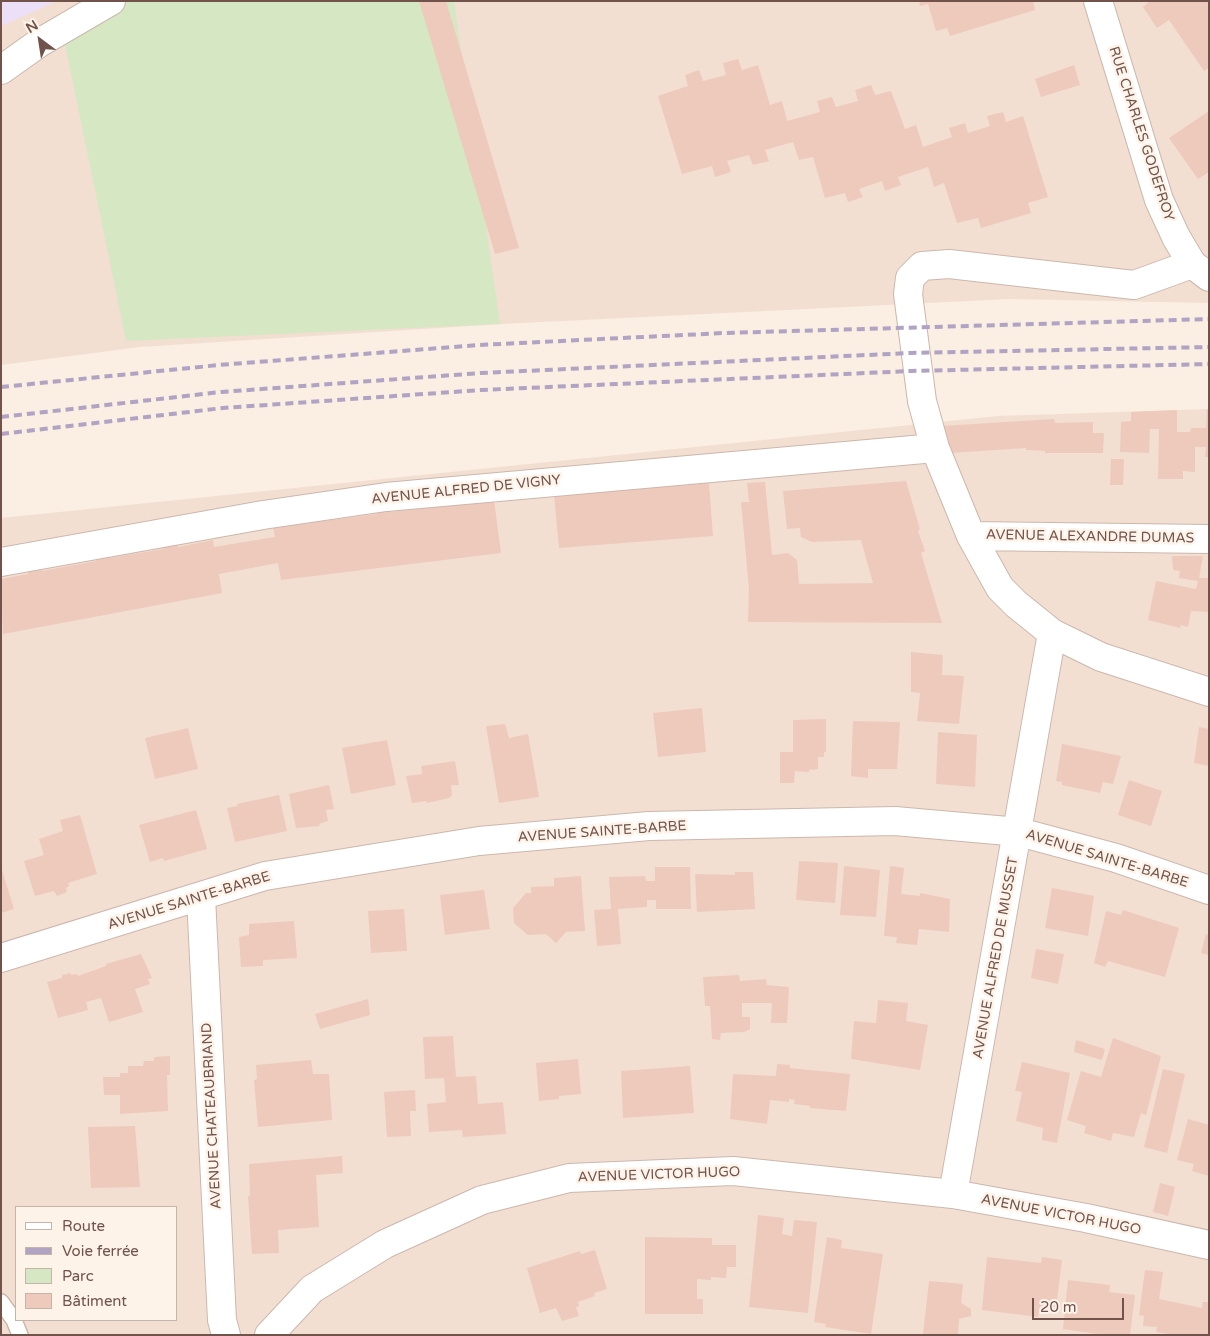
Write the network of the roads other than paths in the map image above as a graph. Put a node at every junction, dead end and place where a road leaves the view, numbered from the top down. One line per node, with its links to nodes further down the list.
1 (111, 1): 3 (street)
2 (1098, 1): 4 (street, RUE CHARLES GODEFROY)
3 (1, 70)
4 (1200, 270): 5 (street)
5 (935, 448): 6 (street); 8 (street, AVENUE ALFRED DE VIGNY)
6 (971, 536): 7 (street, AVENUE ALEXANDRE DUMAS); 9 (street)
7 (1209, 539)
8 (1, 562)
9 (1052, 633): 10 (street); 11 (street, AVENUE ALFRED DE MUSSET)
10 (1209, 692)
11 (1019, 832): 12 (street, AVENUE SAINTE-BARBE); 13 (street, AVENUE SAINTE-BARBE); 15 (street, AVENUE ALFRED DE MUSSET)
12 (1209, 890)
13 (201, 897): 14 (street, AVENUE SAINTE-BARBE); 19 (street, AVENUE CHATEAUBRIAND)
14 (1, 958)
15 (953, 1194): 16 (street, AVENUE VICTOR HUGO); 20 (street, AVENUE VICTOR HUGO)
16 (1209, 1245)
17 (1, 1302): 18 (lane)
18 (20, 1335)
19 (226, 1335)
20 (269, 1335)

